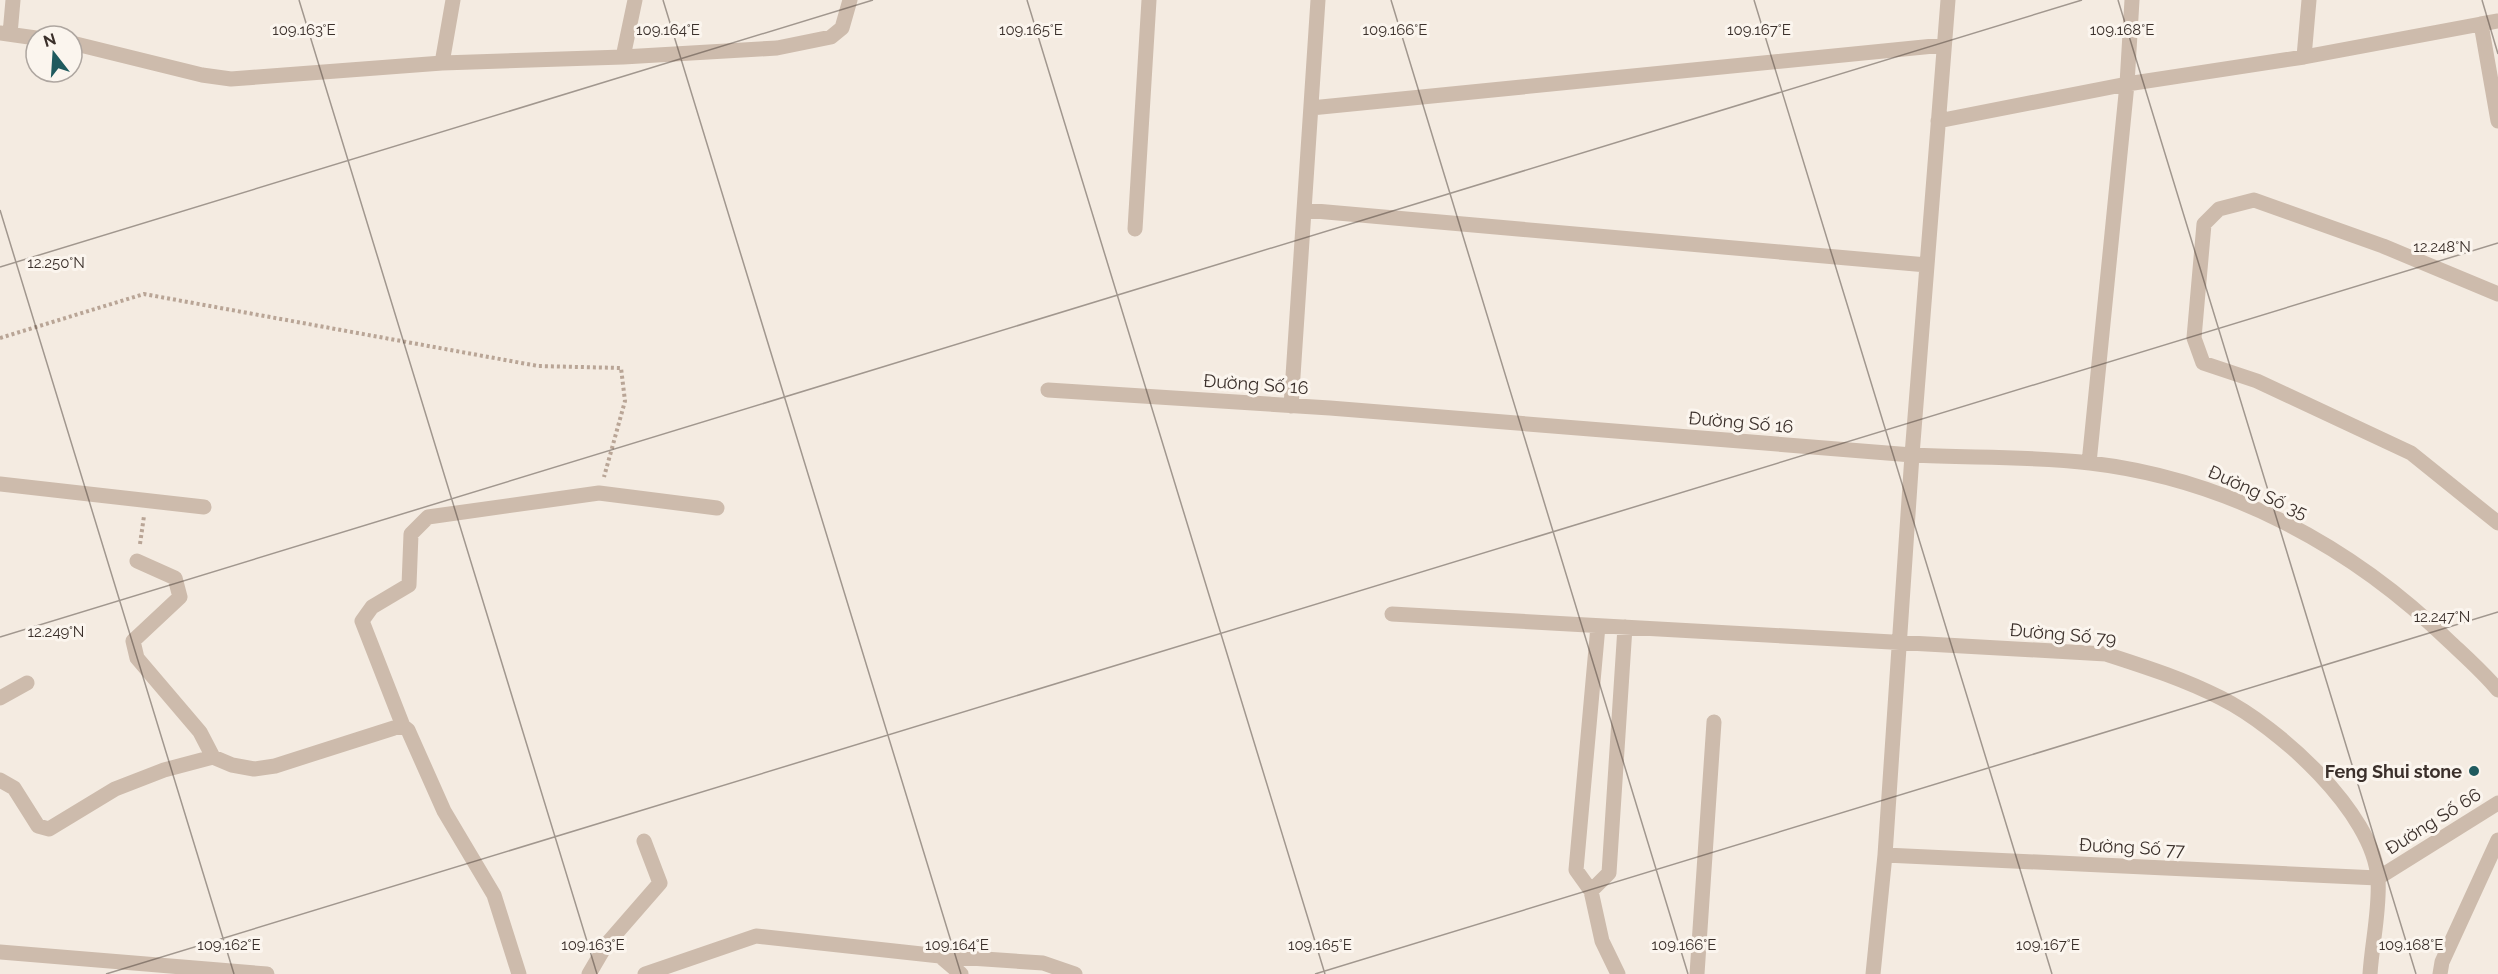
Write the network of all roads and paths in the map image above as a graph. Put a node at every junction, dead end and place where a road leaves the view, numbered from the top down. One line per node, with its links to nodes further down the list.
1 (13, 0): 12 (street)
2 (453, 0): 18 (street)
3 (635, 0): 16 (street)
4 (850, 0): 16 (street)
5 (1149, 0): 24 (street)
6 (1318, 0): 20 (street)
7 (1948, 0): 14 (street)
8 (2133, 0): 19 (street)
9 (2309, 0): 17 (street)
10 (2498, 21): 11 (street)
11 (2481, 24): 17 (street); 22 (street)
12 (5, 33): 13 (street)
13 (24, 36)
14 (1944, 45): 20 (street); 21 (street)
15 (84, 47): 18 (street)
16 (623, 57): 18 (street)
17 (2304, 57): 19 (street)
18 (442, 63)
19 (2127, 84): 21 (street); 31 (street)
20 (1311, 108): 23 (street)
21 (1938, 121): 25 (street)
22 (2498, 121)
23 (1304, 210): 25 (street); 29 (street)
24 (1135, 229)
25 (1927, 265): 30 (street)
26 (2498, 294): 37 (street)
27 (0, 338): 33 (path)
28 (1048, 390): 29 (street, Đường Số 16)
29 (1291, 406): 30 (street, Đường Số 16)
30 (1912, 455): 31 (street, Đường Số 35); 42 (street)
31 (2089, 463): 44 (street, Đường Số 35)
32 (0, 484): 34 (street)
33 (599, 493): 36 (street); 47 (street)
34 (147, 501): 35 (street); 38 (path)
35 (204, 507)
36 (717, 508)
37 (2498, 523)
38 (137, 561): 48 (street)
39 (1392, 614): 40 (street, Đường Số 79)
40 (1598, 626): 41 (street, Đường Số 79); 55 (street)
41 (1625, 627): 42 (street, Đường Số 79); 55 (street)
42 (1900, 643): 53 (street); 54 (street, Đường Số 79)
43 (27, 683): 45 (street)
44 (2498, 690)
45 (0, 698)
46 (1714, 722): 65 (street)
47 (403, 726): 48 (street); 59 (street)
48 (213, 757): 49 (street)
49 (0, 780)
50 (2498, 803): 54 (street, Đường Số 66)
51 (2498, 840): 68 (street)
52 (644, 841): 60 (street)
53 (1885, 855): 54 (street, Đường Số 77); 66 (street)
54 (2378, 878): 67 (street, Đường Số 66)
55 (1591, 891): 64 (street)
56 (0, 952): 58 (street)
57 (940, 956): 61 (street); 62 (street); 63 (street)
58 (267, 974)
59 (519, 974)
60 (589, 974)
61 (645, 974)
62 (961, 974)
63 (1075, 974)
64 (1618, 974)
65 (1697, 974)
66 (1873, 974)
67 (2370, 974)
68 (2440, 974)

